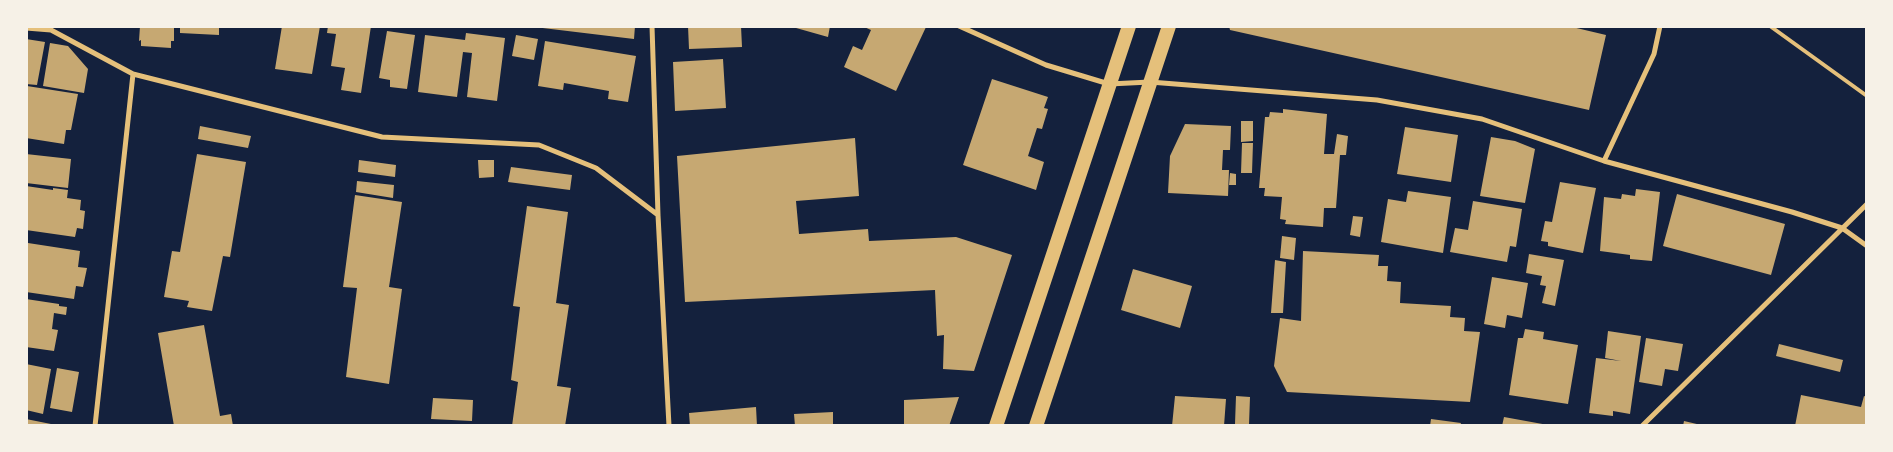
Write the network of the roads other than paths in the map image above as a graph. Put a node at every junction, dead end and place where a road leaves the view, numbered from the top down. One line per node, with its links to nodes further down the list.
1 (652, 26): 14 (street)
2 (959, 26): 10 (street)
3 (1129, 26): 10 (highway)
4 (1169, 26): 9 (highway)
5 (1660, 26): 12 (street)
6 (1770, 26): 11 (lane)
7 (26, 28): 8 (street)
8 (133, 74): 14 (street); 17 (street)
9 (1150, 82): 10 (street); 12 (street); 20 (highway)
10 (1109, 84): 19 (highway)
11 (1867, 96)
12 (1604, 161): 15 (street)
13 (1867, 204): 15 (street)
14 (658, 215): 18 (street)
15 (1842, 228): 16 (street); 21 (street)
16 (1867, 246)
17 (95, 426)
18 (669, 426)
19 (996, 426)
20 (1036, 426)
21 (1642, 426)

